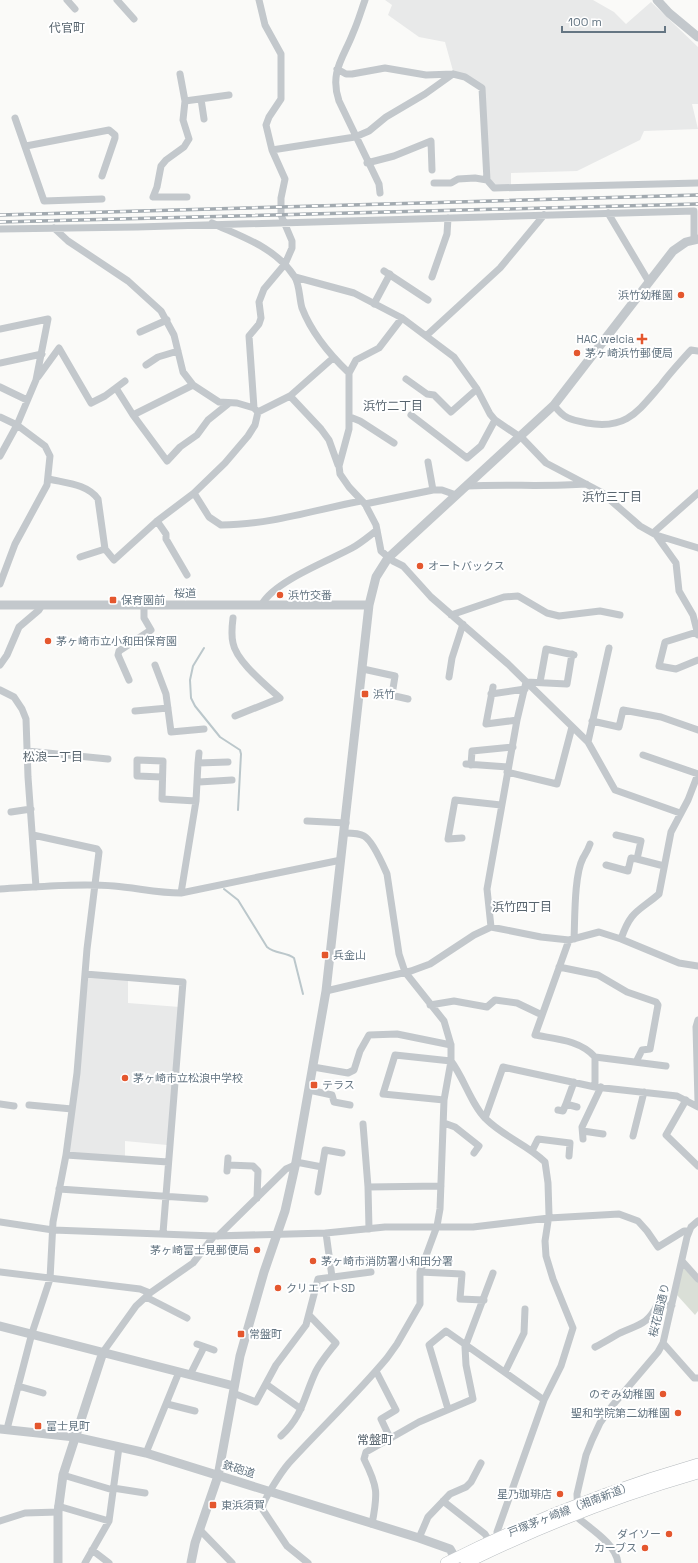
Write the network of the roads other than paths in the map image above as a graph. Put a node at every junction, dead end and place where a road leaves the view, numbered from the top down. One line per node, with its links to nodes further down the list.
1 (67, 0): 6 (street)
2 (117, 0): 7 (street)
3 (259, 0): 19 (street)
4 (365, 0): 9 (street)
5 (657, 0): 8 (street)
6 (75, 9)
7 (134, 19)
8 (698, 38)
9 (337, 69): 11 (street); 17 (street)
10 (180, 74): 14 (street)
11 (453, 74): 17 (street); 23 (street)
12 (228, 95): 13 (street)
13 (201, 99): 14 (street); 16 (street)
14 (185, 101): 27 (street)
15 (15, 118): 18 (street)
16 (204, 119)
17 (354, 137): 19 (street); 20 (street)
18 (26, 146): 22 (street); 28 (street)
19 (272, 150): 33 (street)
20 (367, 163): 21 (street); 26 (street)
21 (432, 170)
22 (102, 176)
23 (487, 180): 24 (street); 25 (street)
24 (434, 183)
25 (698, 183)
26 (380, 193)
27 (187, 197)
28 (102, 199)
29 (696, 211): 30 (street); 37 (street)
30 (608, 212): 31 (street); 41 (street)
31 (544, 215): 32 (street); 48 (street)
32 (448, 218): 33 (street); 40 (street)
33 (283, 222): 34 (street); 38 (street)
34 (212, 223): 35 (street); 38 (street)
35 (54, 228): 36 (street); 45 (street)
36 (0, 229)
37 (696, 240): 41 (street)
38 (285, 264): 39 (street); 67 (street)
39 (295, 277): 43 (street); 52 (street)
40 (432, 277)
41 (650, 282): 66 (street)
42 (428, 300): 43 (street)
43 (374, 304): 44 (street)
44 (402, 318): 48 (street); 55 (street)
45 (167, 320): 47 (street); 49 (street)
46 (0, 329): 51 (street)
47 (140, 332)
48 (426, 336): 62 (street)
49 (178, 351): 54 (street); 59 (street)
50 (698, 351): 66 (street)
51 (42, 354): 53 (street); 57 (street)
52 (333, 358): 55 (street); 63 (street)
53 (0, 363)
54 (146, 365)
55 (349, 372): 71 (street)
56 (406, 379): 62 (street)
57 (36, 380): 61 (street); 64 (street)
58 (125, 381): 61 (street)
59 (193, 385): 65 (street); 69 (street)
60 (0, 387): 64 (street)
61 (116, 388): 69 (street)
62 (477, 389): 72 (street)
63 (290, 396): 67 (street); 78 (street)
64 (27, 400): 73 (street)
65 (228, 404): 67 (street); 69 (street)
66 (554, 405): 74 (street)
67 (256, 410): 83 (street)
68 (411, 415): 72 (street)
69 (133, 416)
70 (0, 417): 73 (street)
71 (350, 417): 75 (street); 78 (street)
72 (495, 420): 74 (street)
73 (17, 425): 76 (street); 79 (street)
74 (520, 437): 80 (street); 81 (street)
75 (394, 443)
76 (0, 455)
77 (428, 462): 82 (street)
78 (338, 466): 86 (street)
79 (49, 479): 91 (street); 95 (street)
80 (587, 484): 81 (street); 89 (street)
81 (467, 486): 85 (street)
82 (433, 490): 85 (street); 86 (street)
83 (194, 493): 86 (street); 87 (street)
84 (698, 493): 89 (street)
85 (456, 495): 93 (street)
86 (363, 502): 88 (street)
87 (157, 521): 91 (street); 94 (street)
88 (377, 530): 93 (street); 97 (street)
89 (654, 534): 90 (street); 105 (street)
90 (698, 548)
91 (105, 549): 92 (street)
92 (80, 557)
93 (388, 558): 100 (street); 101 (street)
94 (187, 575)
95 (0, 584)
96 (42, 604): 98 (street, 桜道); 99 (street, 桜道); 108 (street)
97 (262, 604): 99 (street, 桜道); 100 (street, 桜道)
98 (0, 605)
99 (144, 605): 112 (street)
100 (369, 605): 110 (street)
101 (452, 615): 102 (street); 104 (street)
102 (620, 615)
103 (233, 618): 119 (street)
104 (462, 624): 111 (street); 114 (street)
105 (698, 633): 107 (street)
106 (609, 648): 121 (street)
107 (698, 660)
108 (0, 665)
109 (155, 665): 117 (street)
110 (363, 669): 116 (street); 144 (street)
111 (449, 677)
112 (129, 680)
113 (540, 682): 113 (street); 114 (street)
114 (525, 685): 120 (street); 120 (street); 122 (street)
115 (0, 690): 127 (street)
116 (408, 699)
117 (168, 708): 118 (street); 123 (street)
118 (135, 711)
119 (235, 716)
120 (517, 720): 126 (street)
121 (592, 721): 124 (street); 125 (street)
122 (572, 727): 125 (street); 133 (street)
123 (204, 730)
124 (698, 730)
125 (588, 742): 142 (street)
126 (513, 747): 133 (street); 133 (street)
127 (27, 751): 130 (street); 140 (street)
128 (199, 754): 132 (street)
129 (645, 758): 134 (street)
130 (108, 759)
131 (228, 762): 132 (street)
132 (198, 763): 137 (street)
133 (508, 770): 139 (street)
134 (698, 774): 142 (street)
135 (162, 777): 138 (street)
136 (232, 780): 137 (street)
137 (198, 782): 138 (street)
138 (196, 801): 157 (street)
139 (501, 805): 148 (street); 158 (street)
140 (31, 809): 141 (street); 146 (street)
141 (11, 812)
142 (680, 813): 153 (street)
143 (307, 821): 144 (street)
144 (346, 823): 145 (street)
145 (345, 833): 151 (street); 163 (street)
146 (33, 835): 154 (street); 155 (street)
147 (616, 835): 150 (street)
148 (462, 838)
149 (590, 844): 160 (street)
150 (637, 859): 152 (street); 153 (street)
151 (341, 860): 157 (street); 165 (street)
152 (606, 865)
153 (664, 866): 159 (street)
154 (96, 886): 155 (street); 157 (street); 164 (street)
155 (36, 887): 156 (street)
156 (0, 889)
157 (182, 893)
158 (491, 927): 160 (street); 163 (street)
159 (621, 939): 160 (street); 161 (street)
160 (572, 940): 162 (street)
161 (698, 966)
162 (559, 967): 167 (street); 173 (street)
163 (405, 972): 165 (street); 166 (street)
164 (85, 974): 191 (street); 203 (street)
165 (326, 991): 175 (street)
166 (430, 1005): 167 (street); 169 (street)
167 (542, 1015): 171 (street)
168 (698, 1023): 170 (street)
169 (451, 1045): 172 (street); 175 (street)
170 (697, 1055): 177 (street)
171 (594, 1057): 173 (street); 178 (street)
172 (451, 1061): 181 (street); 181 (street); 193 (street)
173 (636, 1062): 174 (street)
174 (666, 1066)
175 (313, 1067): 179 (street)
176 (574, 1082): 178 (street); 185 (street); 193 (street)
177 (698, 1086): 183 (street)
178 (598, 1087): 180 (street); 196 (street)
179 (309, 1090): 187 (street); 204 (street)
180 (644, 1092): 182 (street); 197 (street)
181 (444, 1100): 194 (street)
182 (686, 1100): 190 (street); 207 (street)
183 (698, 1102)
184 (0, 1104): 188 (street)
185 (566, 1104): 189 (street); 192 (street)
186 (29, 1105): 191 (street)
187 (350, 1105)
188 (14, 1106)
189 (577, 1107)
190 (698, 1107)
191 (72, 1110): 201 (street)
192 (558, 1110)
193 (485, 1118): 198 (street)
194 (444, 1123): 200 (street); 208 (street)
195 (363, 1124): 209 (street)
196 (603, 1134)
197 (634, 1136)
198 (532, 1151): 202 (street); 215 (street)
199 (342, 1153): 206 (street)
200 (474, 1153)
201 (66, 1155): 203 (street); 210 (street)
202 (569, 1156)
203 (168, 1162): 212 (street)
204 (295, 1163): 206 (street); 213 (street); 224 (street)
205 (228, 1164): 213 (street)
206 (322, 1166): 211 (street)
207 (698, 1166)
208 (441, 1186): 209 (street); 218 (street)
209 (368, 1187): 219 (street)
210 (59, 1189): 212 (street); 220 (street)
211 (318, 1192)
212 (165, 1196): 214 (street); 222 (street)
213 (257, 1198): 225 (street)
214 (205, 1199)
215 (549, 1218): 218 (street); 221 (street); 256 (street)
216 (698, 1221): 221 (street, 桜花園通り)
217 (0, 1222): 220 (street)
218 (437, 1226): 219 (street); 229 (street)
219 (369, 1229): 223 (street)
220 (53, 1230): 222 (street); 232 (street)
221 (689, 1231): 226 (street, 桜花園通り)
222 (163, 1233): 225 (street)
223 (326, 1233): 224 (street); 231 (street)
224 (276, 1235): 225 (street); 254 (street)
225 (216, 1236): 234 (street)
226 (682, 1261): 233 (street); 236 (street, 桜花園通り)
227 (0, 1272): 232 (street)
228 (371, 1272): 231 (street)
229 (420, 1272): 235 (street); 247 (street)
230 (493, 1273): 235 (street)
231 (332, 1277): 238 (street)
232 (50, 1279): 234 (street); 241 (street)
233 (698, 1279)
234 (148, 1295): 239 (street); 246 (street)
235 (484, 1300): 243 (street)
236 (672, 1305): 242 (street, 桜花園通り); 244 (street)
237 (525, 1309): 249 (street)
238 (309, 1315): 252 (street); 258 (street)
239 (187, 1318)
240 (0, 1326): 241 (street)
241 (32, 1333): 246 (street); 253 (street)
242 (663, 1343): 251 (street); 276 (street, 桜花園通り)
243 (466, 1345): 249 (street); 259 (street); 259 (street)
244 (595, 1347)
245 (214, 1350): 250 (street)
246 (103, 1352): 248 (street); 263 (street)
247 (376, 1371): 264 (street); 273 (street)
248 (179, 1372): 250 (street); 257 (street)
249 (505, 1372): 256 (street)
250 (190, 1375): 254 (street)
251 (698, 1378)
252 (266, 1384): 254 (street); 258 (street)
253 (18, 1386): 255 (street); 261 (street)
254 (233, 1389): 271 (street)
255 (43, 1393)
256 (544, 1400): 283 (street)
257 (167, 1404): 260 (street); 266 (street)
258 (301, 1408): 262 (street)
259 (448, 1409): 264 (street)
260 (195, 1411)
261 (3, 1429): 263 (street, 鉄砲道)
262 (281, 1436)
263 (75, 1437): 265 (street, 鉄砲道); 270 (street)
264 (390, 1438): 280 (street)
265 (119, 1447): 266 (street, 鉄砲道); 272 (street)
266 (146, 1453): 271 (street, 鉄砲道)
267 (481, 1463): 275 (street)
268 (698, 1464): 276 (main road, 戸塚茅ヶ崎線（湘南新道）)
269 (698, 1473): 276 (main road, 戸塚茅ヶ崎線（湘南新道）)
270 (63, 1475): 272 (street); 277 (street)
271 (218, 1476): 273 (street, 鉄砲道); 281 (street)
272 (113, 1489): 274 (street); 279 (street)
273 (269, 1491): 280 (street, 鉄砲道); 292 (street)
274 (145, 1493)
275 (443, 1501): 282 (street); 283 (street)
276 (578, 1508): 283 (main road, 戸塚茅ヶ崎線（湘南新道）); 285 (main road, 戸塚茅ヶ崎線（湘南新道）); 294 (street)
277 (58, 1509): 278 (street); 279 (street); 287 (street)
278 (0, 1521)
279 (109, 1521): 284 (street)
280 (372, 1524): 282 (street, 鉄砲道)
281 (200, 1530): 290 (street); 291 (street)
282 (419, 1538): 286 (street, 鉄砲道)
283 (494, 1539): 286 (main road, 戸塚茅ヶ崎線（湘南新道）)
284 (92, 1550): 288 (street); 289 (street)
285 (484, 1559): 293 (main road, 戸塚茅ヶ崎線（湘南新道）)
286 (453, 1561)
287 (58, 1563)
288 (85, 1563)
289 (109, 1563)
290 (191, 1563)
291 (232, 1563)
292 (308, 1563)
293 (466, 1563)
294 (618, 1563)

